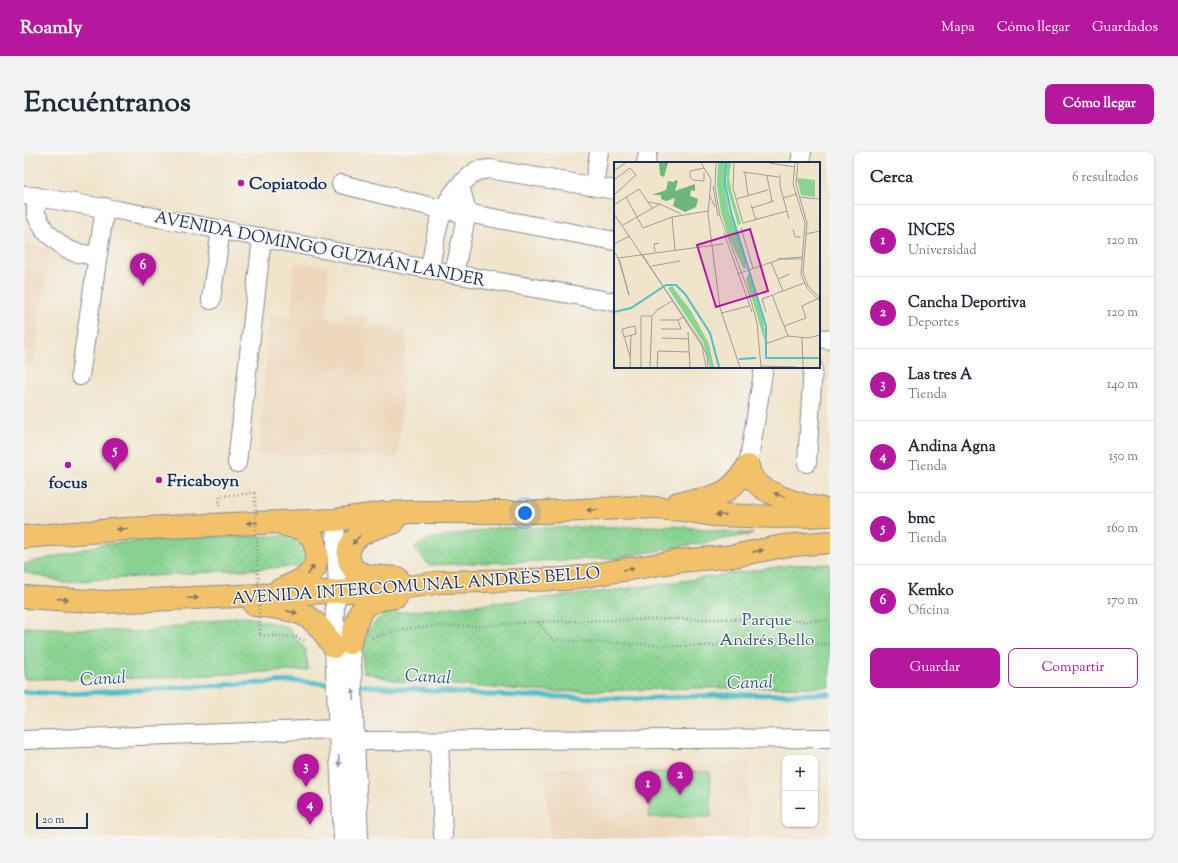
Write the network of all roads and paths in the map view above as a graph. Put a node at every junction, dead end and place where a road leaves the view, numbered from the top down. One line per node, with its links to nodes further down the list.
1 (599, 152): 8 (street)
2 (648, 152): 4 (street)
3 (802, 152): 5 (street)
4 (646, 162)
5 (800, 162)
6 (341, 184): 12 (street)
7 (460, 185): 8 (street); 12 (street); 13 (street)
8 (594, 186): 9 (street)
9 (614, 190)
10 (30, 196): 11 (street, AVENIDA DOMINGO GUZMÁN LANDER); 17 (street)
11 (105, 208): 14 (street, AVENIDA DOMINGO GUZMÁN LANDER); 17 (street)
12 (444, 210): 13 (street); 18 (street)
13 (467, 213): 16 (street); 19 (street)
14 (221, 229): 15 (street, AVENIDA DOMINGO GUZMÁN LANDER); 20 (street)
15 (262, 237): 18 (street, AVENIDA DOMINGO GUZMÁN LANDER); 27 (street)
16 (614, 241)
17 (97, 256): 26 (street)
18 (430, 269): 19 (street, AVENIDA DOMINGO GUZMÁN LANDER)
19 (454, 274): 21 (street, AVENIDA DOMINGO GUZMÁN LANDER)
20 (211, 300)
21 (614, 302)
22 (820, 338): 23 (street)
23 (830, 340)
24 (764, 368): 29 (street)
25 (813, 368): 28 (street)
26 (80, 376)
27 (237, 463)
28 (808, 463)
29 (748, 466): 30 (main road); 31 (main road, one-way to 29)
30 (664, 508): 32 (main road, one-way to 32); 33 (main road, one-way to 30)
31 (830, 511)
32 (446, 513): 34 (main road); 39 (main road, one-way to 39)
33 (830, 515)
34 (335, 520): 35 (main road); 40 (street)
35 (274, 522): 36 (main road, one-way to 36); 41 (main road, one-way to 35)
36 (219, 524): 37 (main road, one-way to 37); 46 (path, bridge)
37 (24, 537)
38 (830, 542): 39 (main road, AVENIDA INTERCOMUNAL ANDRÉS BELLO, one-way to 38)
39 (442, 582): 40 (main road, AVENIDA INTERCOMUNAL ANDRÉS BELLO); 48 (main road)
40 (338, 592): 41 (main road, AVENIDA INTERCOMUNAL ANDRÉS BELLO); 48 (street)
41 (266, 595): 43 (main road, AVENIDA INTERCOMUNAL ANDRÉS BELLO)
42 (24, 597): 43 (main road, AVENIDA INTERCOMUNAL ANDRÉS BELLO, one-way to 43)
43 (228, 597): 48 (main road, one-way to 48)
44 (830, 620): 45 (path)
45 (538, 622): 47 (path); 48 (path)
46 (310, 643)
47 (830, 644)
48 (343, 656): 49 (street)
49 (343, 724): 51 (street); 52 (street); 55 (street, one-way to 55)
50 (830, 738): 53 (street)
51 (24, 740)
52 (356, 741): 53 (street); 56 (street)
53 (439, 741): 54 (street)
54 (443, 835)
55 (343, 839)
56 (360, 839)

